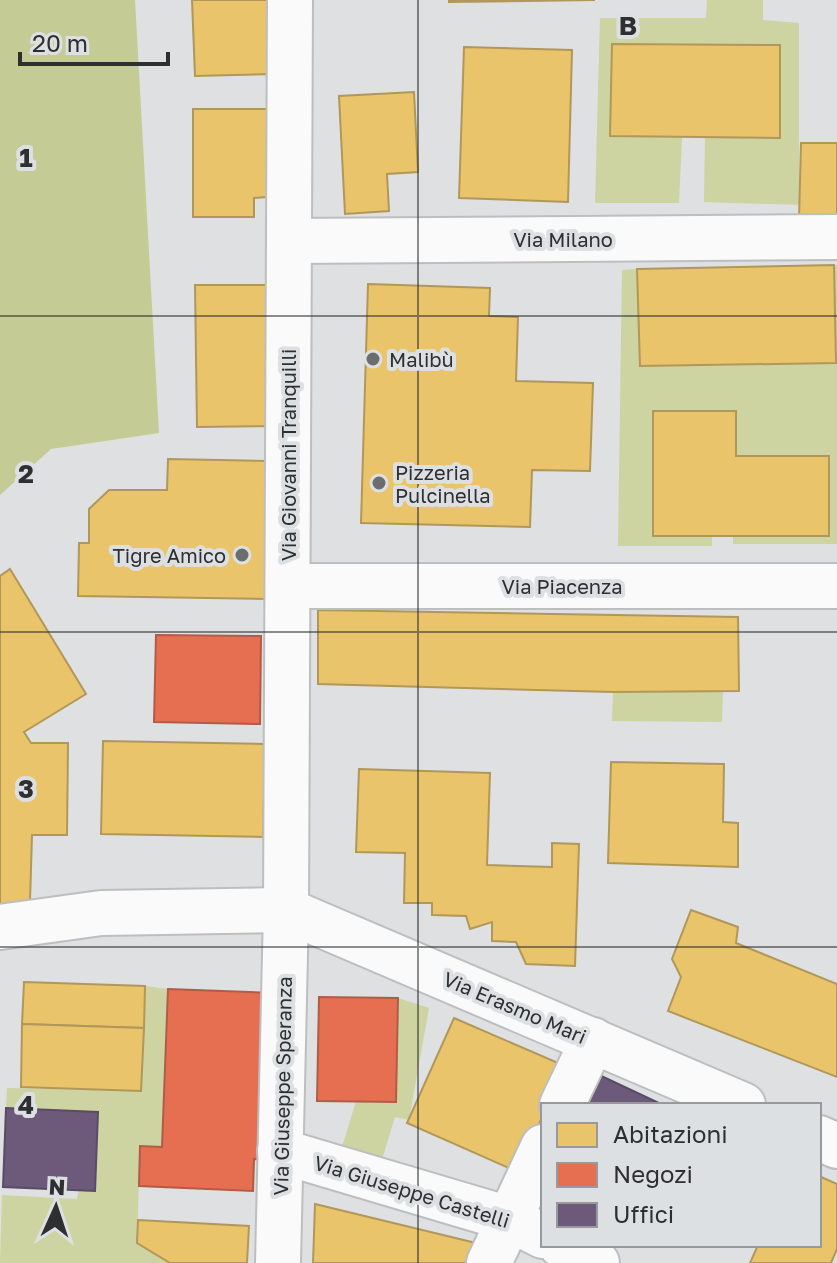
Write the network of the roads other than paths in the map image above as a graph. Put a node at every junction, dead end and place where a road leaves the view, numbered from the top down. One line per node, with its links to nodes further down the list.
1 (290, 0): 3 (street, Via Giovanni Tranquilli)
2 (837, 237): 3 (street, Via Milano)
3 (289, 241): 4 (street, Via Giovanni Tranquilli)
4 (288, 586): 5 (street, Via Piacenza); 6 (street, Via Giovanni Tranquilli)
5 (837, 586)
6 (286, 910): 7 (street); 8 (street, Via Erasmo Mari); 11 (street, Via Giuseppe Speranza)
7 (0, 927)
8 (593, 1040): 9 (street); 10 (street, Via Erasmo Mari)
9 (563, 1103)
10 (738, 1103)
11 (280, 1151): 13 (street, Via Giuseppe Castelli); 15 (street, Via Giuseppe Speranza)
12 (541, 1156): 13 (street)
13 (526, 1227): 16 (street)
14 (565, 1247): 17 (street)
15 (278, 1263)
16 (489, 1263)
17 (597, 1263)

